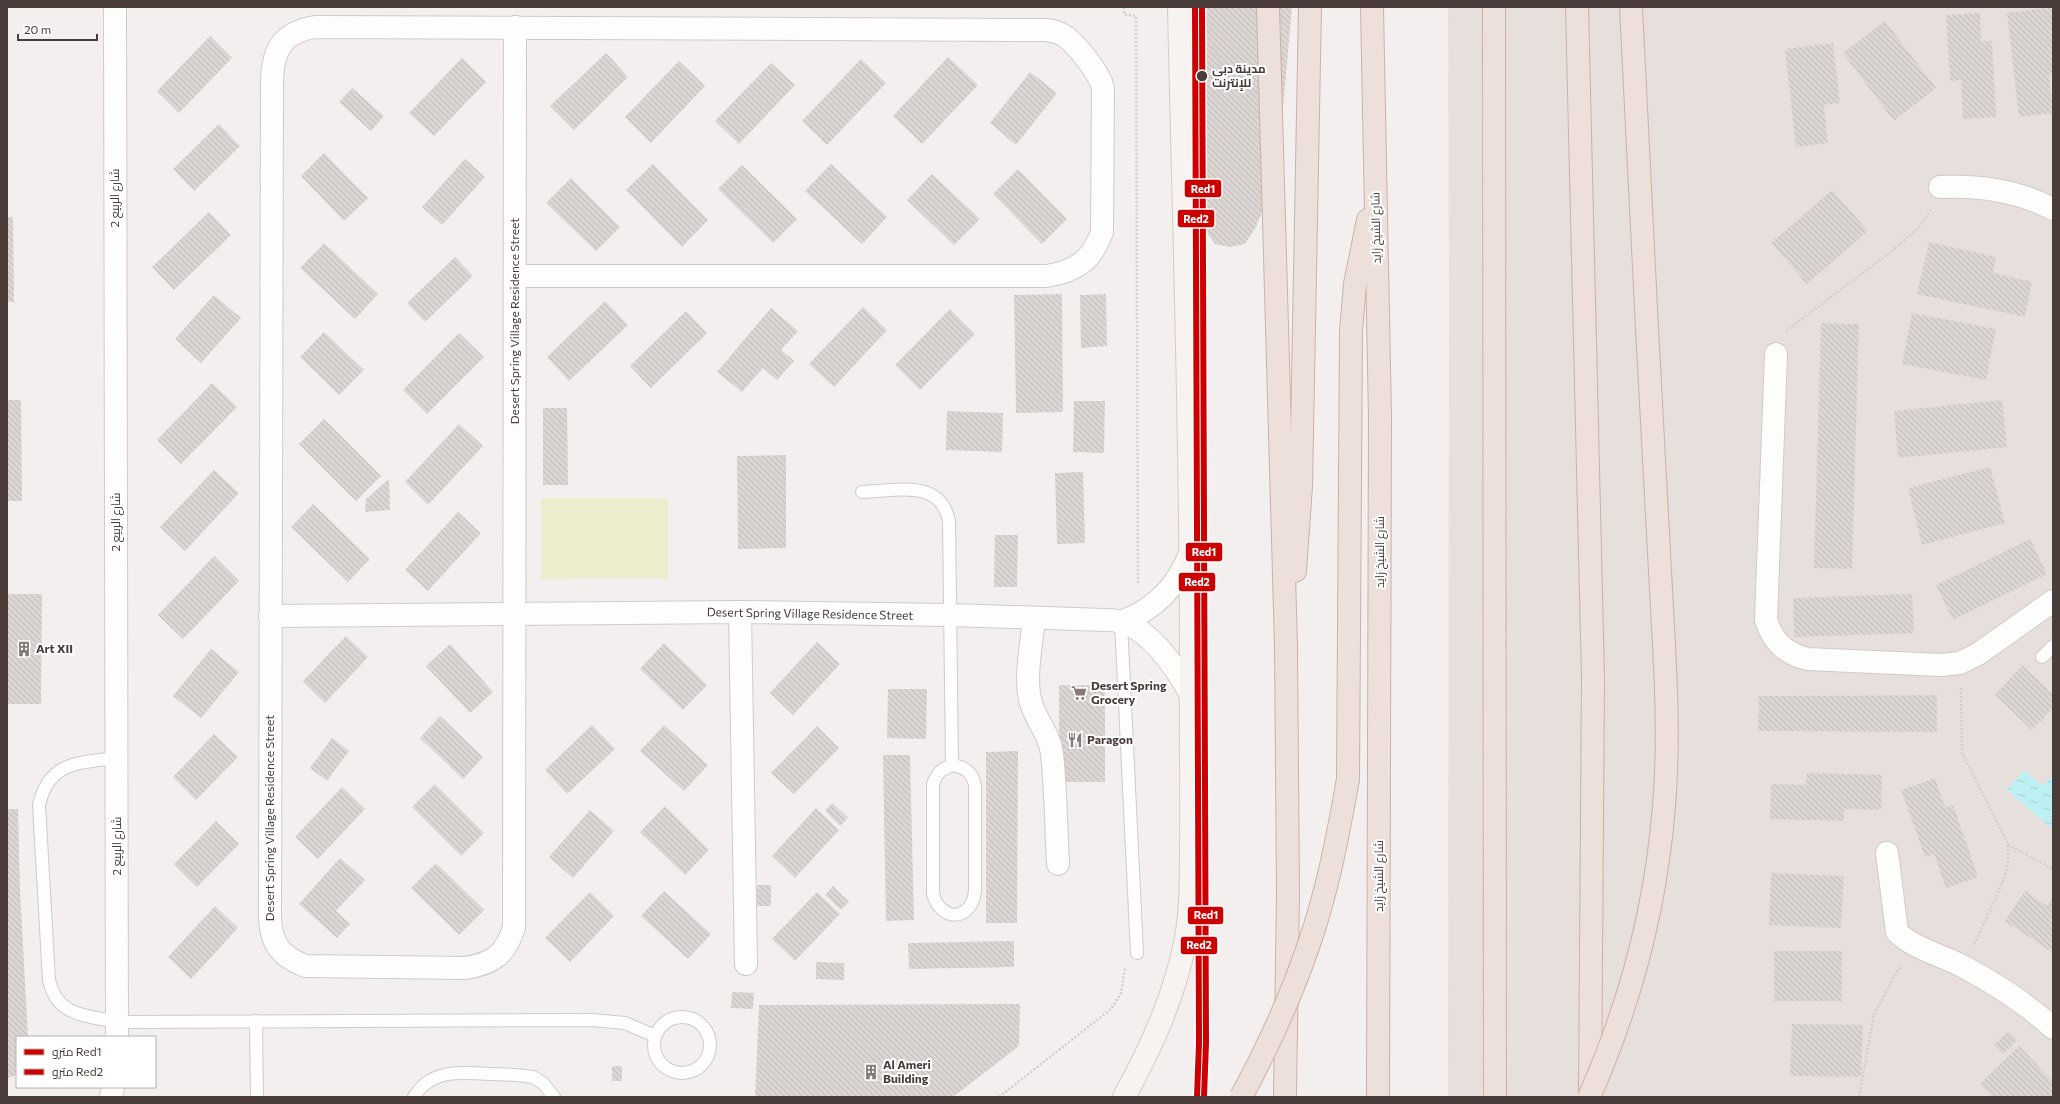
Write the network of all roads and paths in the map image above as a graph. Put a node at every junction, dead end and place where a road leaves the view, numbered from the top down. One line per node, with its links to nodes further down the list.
1 (114, 7): 33 (street, شارع الربيع 2)
2 (1124, 7): 20 (path)
3 (1179, 7): 19 (main road)
4 (1203, 7): 12 (path)
5 (1268, 7): 28 (highway)
6 (1310, 7): 28 (highway)
7 (1372, 7): 14 (highway, شارع الشيخ زايد)
8 (1494, 7): 55 (highway)
9 (1577, 7): 56 (highway)
10 (1631, 7): 56 (highway, bridge)
11 (516, 27): 16 (street, Desert Spring Village Residence Street); 16 (street); 25 (street, Desert Spring Village Residence Street)
12 (1224, 81)
13 (1940, 187): 15 (street); 17 (path)
14 (1376, 194): 52 (highway, bridge); 54 (highway, شارع الشيخ زايد)
15 (2053, 209)
16 (515, 276): 23 (street, Desert Spring Village Residence Street)
17 (1776, 354): 31 (street)
18 (862, 492): 24 (lane)
19 (1191, 551): 27 (street, Desert Spring Village Residence Street); 32 (main road)
20 (1138, 589)
21 (2053, 601): 31 (street)
22 (740, 612): 23 (street, Desert Spring Village Residence Street); 24 (street, Desert Spring Village Residence Street); 41 (street)
23 (515, 614): 25 (street, Desert Spring Village Residence Street); 25 (street, Desert Spring Village Residence Street)
24 (950, 615): 26 (street, Desert Spring Village Residence Street); 34 (lane)
25 (270, 616)
26 (1034, 618): 27 (street, Desert Spring Village Residence Street); 37 (street)
27 (1113, 621): 32 (street); 40 (lane)
28 (1286, 646): 53 (highway)
29 (2053, 646): 30 (lane)
30 (2042, 658)
31 (1960, 663): 35 (path)
32 (1191, 695): 51 (main road)
33 (116, 758): 45 (street, شارع الربيع 2); 45 (lane)
34 (952, 765): 34 (lane)
35 (2008, 844): 38 (path); 42 (path)
36 (1887, 853): 39 (street)
37 (1058, 864)
38 (2053, 869)
39 (1912, 944): 42 (street); 57 (path)
40 (1137, 953): 50 (path)
41 (746, 964)
42 (1964, 967): 44 (street)
43 (256, 1021): 45 (lane); 46 (lane); 47 (lane)
44 (2053, 1028)
45 (117, 1030)
46 (654, 1036): 46 (lane)
47 (257, 1097)
48 (414, 1097): 49 (lane)
49 (554, 1097)
50 (999, 1097)
51 (1124, 1097)
52 (1241, 1097)
53 (1285, 1097)
54 (1378, 1097)
55 (1495, 1097)
56 (1590, 1097)
57 (1859, 1097)

